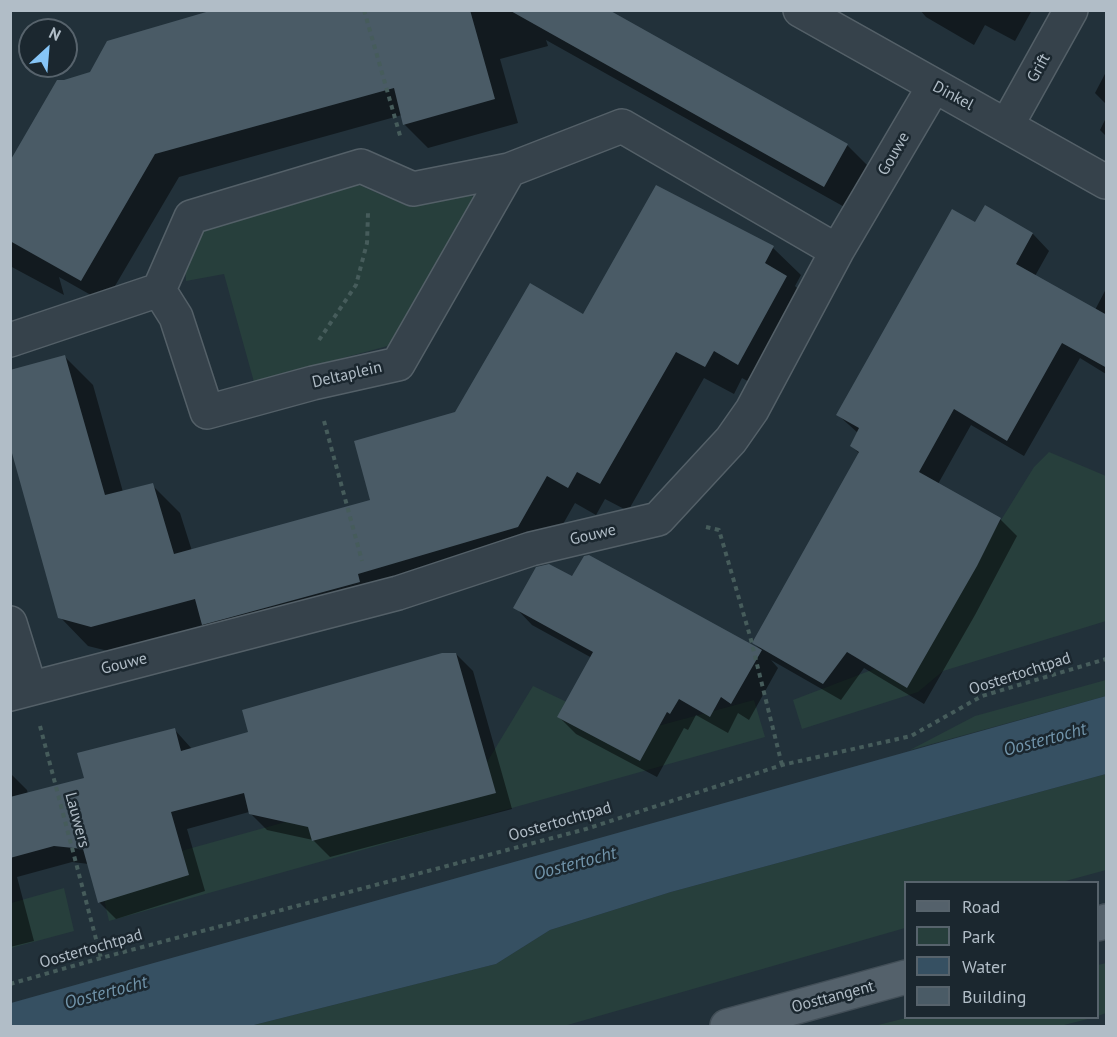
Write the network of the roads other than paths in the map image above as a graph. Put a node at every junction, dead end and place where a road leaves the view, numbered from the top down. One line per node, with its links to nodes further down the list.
1 (800, 10): 3 (street, Dinkel)
2 (1071, 10): 4 (street, Grift)
3 (934, 86): 4 (street, Dinkel); 7 (street, Gouwe)
4 (1007, 125): 6 (street, Dinkel)
5 (509, 170): 7 (street); 8 (street); 8 (street, Deltaplein)
6 (1107, 182)
7 (837, 251): 11 (street, Gouwe)
8 (159, 290): 9 (street)
9 (10, 340)
10 (10, 623): 11 (street)
11 (20, 691)
12 (904, 978): 13 (main road, Oosttangent)
13 (727, 1026)

